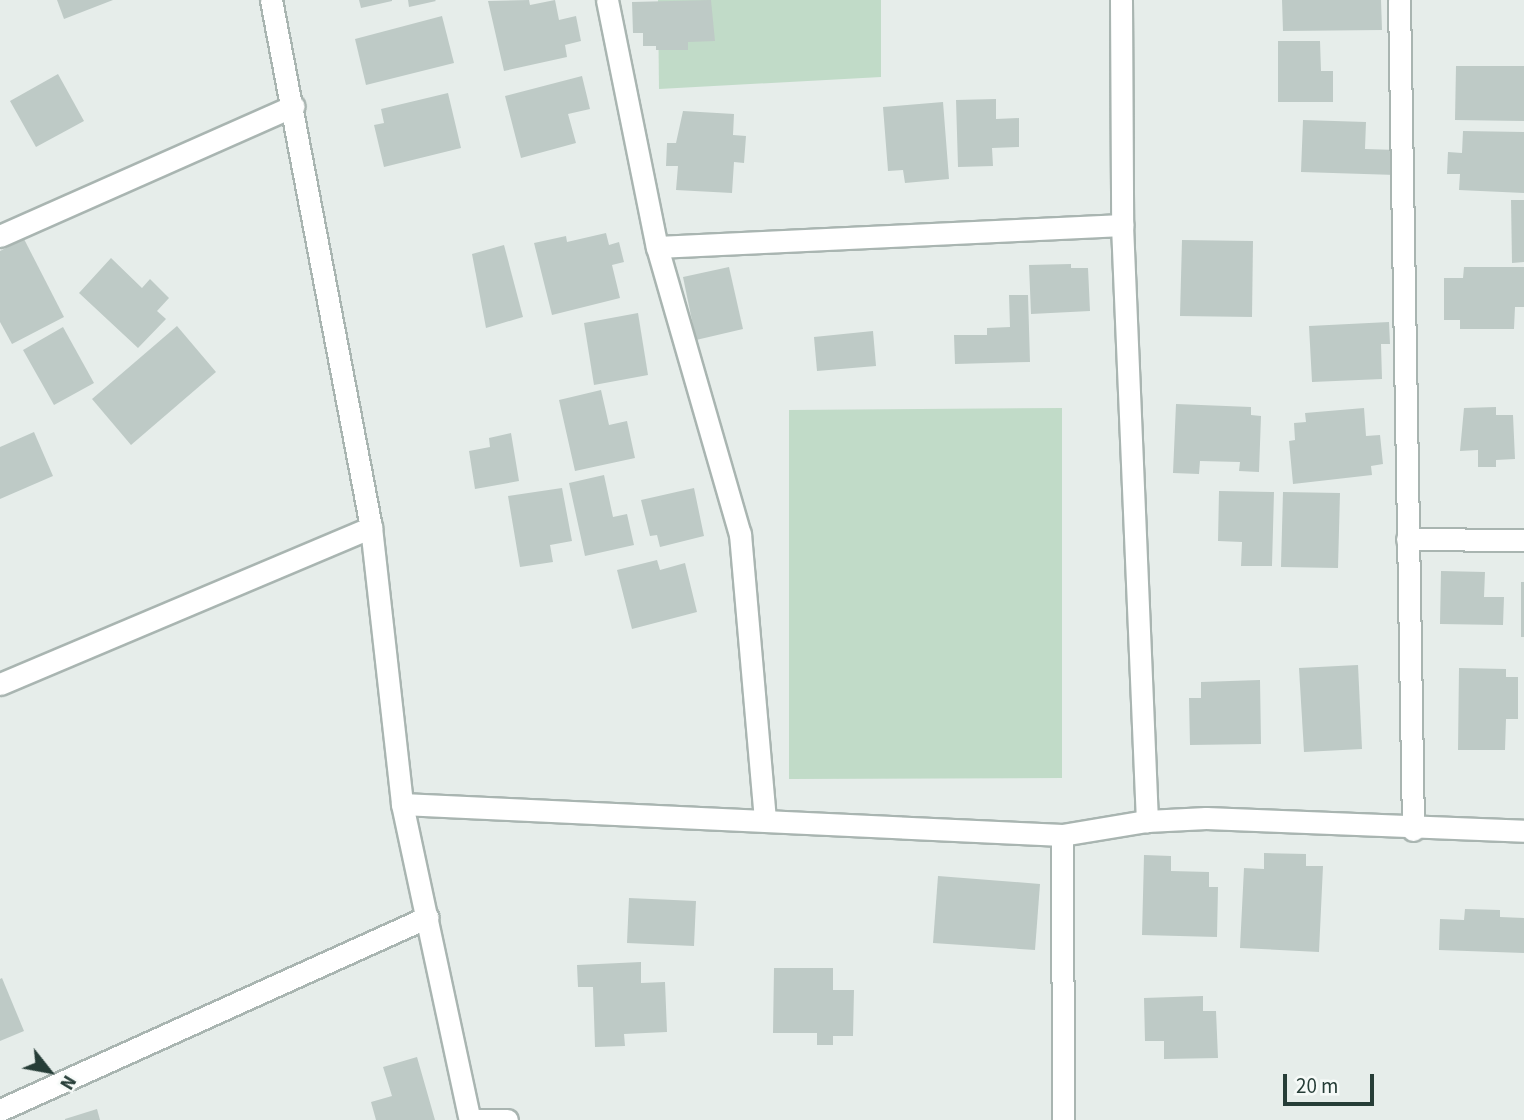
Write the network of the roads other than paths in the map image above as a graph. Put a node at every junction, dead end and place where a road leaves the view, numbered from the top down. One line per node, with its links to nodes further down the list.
1 (271, 0): 5 (street)
2 (607, 0): 8 (street)
3 (1121, 0): 6 (street)
4 (1399, 0): 10 (street)
5 (293, 106): 7 (street); 9 (street)
6 (1122, 225): 8 (street); 15 (street)
7 (0, 236)
8 (657, 247): 14 (street)
9 (371, 527): 12 (street); 13 (street)
10 (1407, 539): 11 (street); 16 (street)
11 (1524, 540)
12 (0, 684)
13 (402, 804): 14 (street); 19 (street)
14 (765, 820): 18 (street)
15 (1147, 821): 16 (street); 18 (street)
16 (1413, 830): 17 (street)
17 (1524, 831)
18 (1062, 835): 23 (street)
19 (427, 917): 20 (street); 21 (street)
20 (0, 1110)
21 (470, 1120): 22 (street)
22 (508, 1120)
23 (1063, 1120)

